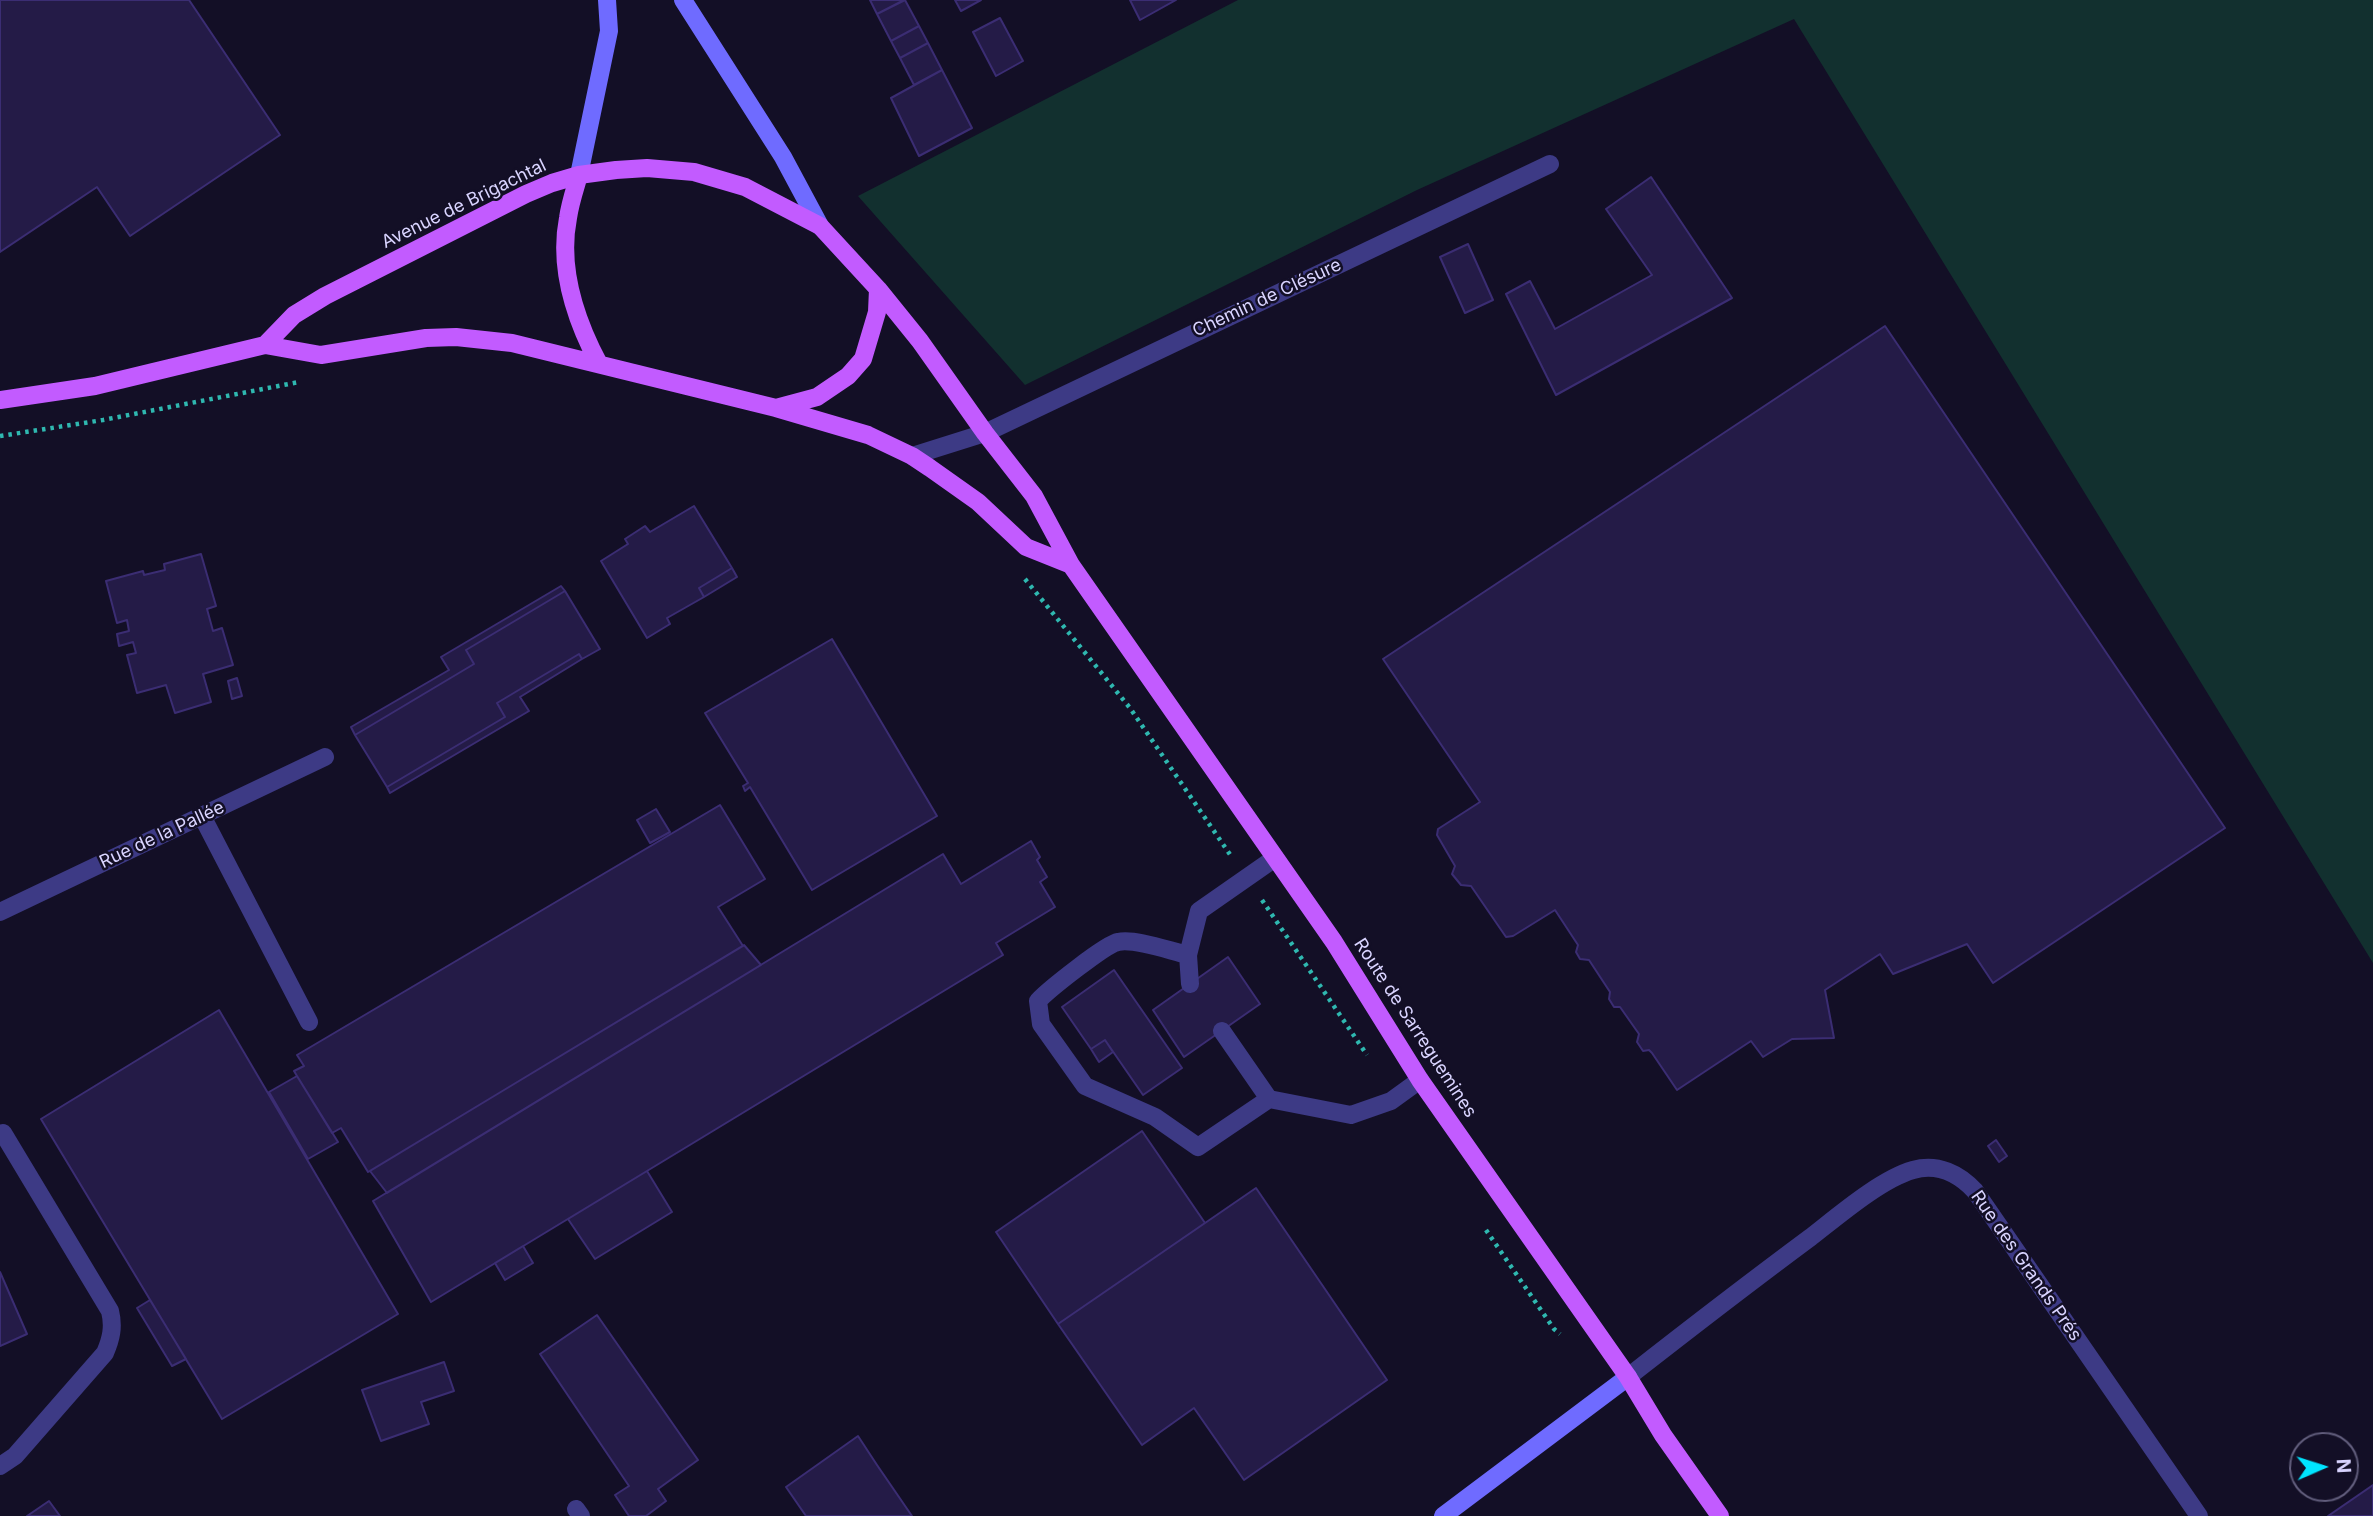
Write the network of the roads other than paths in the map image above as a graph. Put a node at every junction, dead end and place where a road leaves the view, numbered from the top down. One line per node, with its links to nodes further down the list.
1 (607, 0): 4 (main road)
2 (683, 0): 5 (main road)
3 (1550, 164): 11 (street, Chemin de Clésure)
4 (579, 176): 5 (main road, Avenue de Brigachtal); 7 (main road, Avenue de Brigachtal); 8 (main road)
5 (820, 226): 6 (main road, Route de Sarreguemines)
6 (878, 289): 10 (main road); 11 (main road, Route de Sarreguemines)
7 (265, 345): 8 (main road); 9 (main road)
8 (599, 364): 10 (main road)
9 (0, 400)
10 (776, 408): 12 (main road)
11 (985, 433): 12 (street, Chemin de Clésure); 13 (main road, Route de Sarreguemines)
12 (912, 456): 13 (main road)
13 (1071, 565): 16 (main road, Route de Sarreguemines)
14 (325, 757): 15 (street, Rue de la Pallée)
15 (202, 816): 17 (street, Rue de la Pallée); 20 (street)
16 (1275, 858): 18 (street); 22 (main road, Route de Sarreguemines)
17 (0, 912)
18 (1188, 955): 19 (street); 23 (street)
19 (1190, 984)
20 (309, 1022)
21 (1222, 1031): 23 (street)
22 (1420, 1080): 23 (street); 25 (main road, Route de Sarreguemines)
23 (1269, 1099)
24 (4, 1133): 26 (street)
25 (1628, 1377): 27 (main road); 28 (main road, Route de Sarreguemines); 29 (street, Rue des Grands Prés)
26 (0, 1466)
27 (1443, 1516)
28 (1720, 1516)
29 (2199, 1516)

